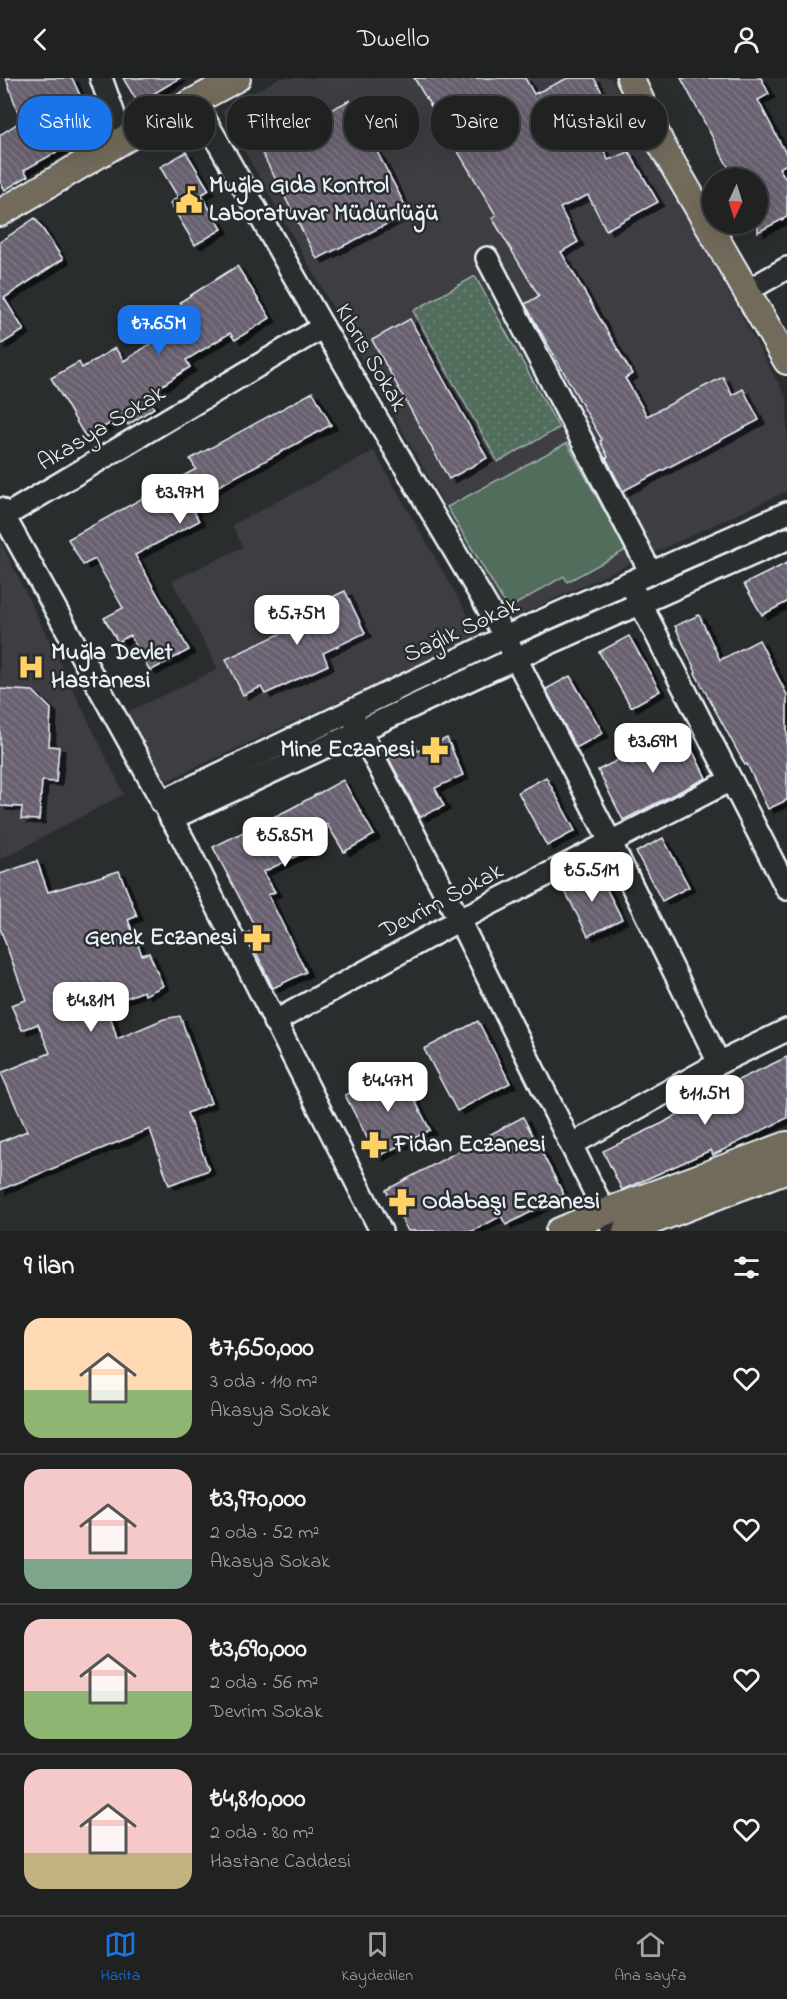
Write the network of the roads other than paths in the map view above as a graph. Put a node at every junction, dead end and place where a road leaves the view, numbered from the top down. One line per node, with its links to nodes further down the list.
1 (101, 78): 6 (street)
2 (237, 78): 4 (main road)
3 (630, 78): 10 (main road)
4 (206, 96)
5 (215, 137): 11 (street, Kıbrıs Sokak)
6 (123, 140): 7 (main road)
7 (0, 213)
8 (487, 258): 16 (street)
9 (787, 268): 10 (street)
10 (747, 291): 12 (main road)
11 (322, 327): 14 (street, Akasya Sokak); 19 (street, Kıbrıs Sokak)
12 (787, 361)
13 (787, 513): 16 (street, Sağlık Sokak)
14 (1, 515): 23 (street)
15 (787, 539): 18 (street, Sağlık Sokak)
16 (651, 573): 17 (street, Sağlık Sokak)
17 (629, 582): 18 (street); 19 (street, Sağlık Sokak)
18 (641, 605): 20 (street, Sağlık Sokak); 22 (street)
19 (505, 638): 20 (street, Kıbrıs Sokak); 21 (street, Sağlık Sokak)
20 (516, 658): 21 (street, Sağlık Sokak); 24 (street, Kıbrıs Sokak)
21 (355, 721): 23 (street, Sağlık Sokak); 26 (street)
22 (731, 780): 24 (street, Devrim Sokak); 25 (street)
23 (166, 811): 27 (street)
24 (610, 842): 26 (street, Devrim Sokak); 29 (street, Kıbrıs Sokak)
25 (787, 889)
26 (459, 920): 27 (street, Devrim Sokak); 30 (street)
27 (274, 1022): 34 (street)
28 (787, 1030): 29 (street)
29 (719, 1062): 30 (street)
30 (571, 1145): 33 (street)
31 (787, 1145): 33 (main road)
32 (787, 1169): 36 (main road)
33 (609, 1222): 35 (main road)
34 (381, 1231)
35 (559, 1231)
36 (626, 1231)

